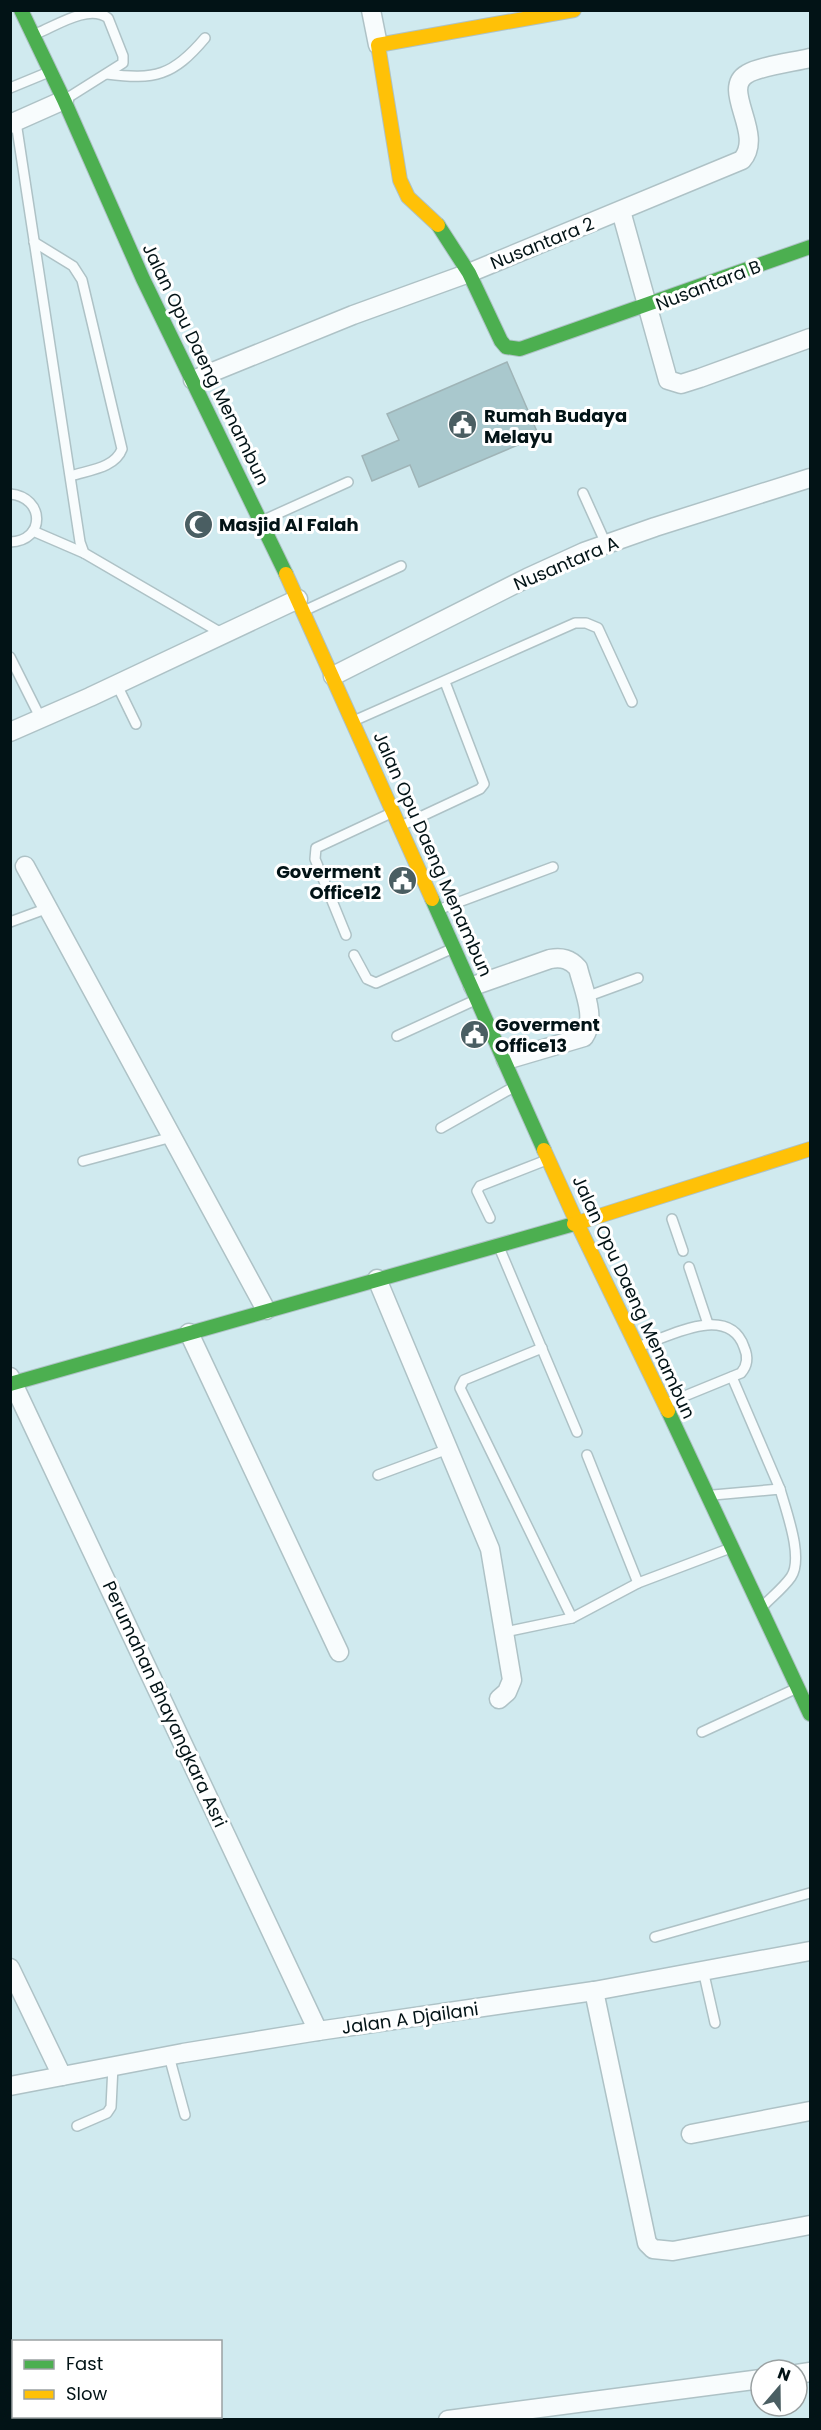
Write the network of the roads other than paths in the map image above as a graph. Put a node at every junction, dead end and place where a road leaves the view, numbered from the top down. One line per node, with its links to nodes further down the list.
1 (20, 10): 4 (lane); 5 (main road, Jalan Opu Daeng Menambun)
2 (371, 10): 7 (street)
3 (574, 10): 7 (main road)
4 (10, 15)
5 (33, 35): 9 (main road, Jalan Opu Daeng Menambun); 10 (lane)
6 (205, 38): 10 (lane)
7 (378, 45): 17 (main road)
8 (810, 58): 14 (street, Nusantara 2)
9 (50, 72): 11 (lane); 12 (main road, Jalan Opu Daeng Menambun)
10 (107, 74): 12 (lane)
11 (10, 88)
12 (64, 100): 13 (street); 20 (main road, Jalan Opu Daeng Menambun)
13 (13, 123): 15 (lane)
14 (621, 211): 17 (street, Nusantara 2); 18 (street)
15 (34, 242): 21 (lane); 21 (lane)
16 (810, 247): 18 (main road, Nusantara B)
17 (469, 273): 18 (main road); 20 (street, Nusantara 2)
18 (648, 306): 19 (street, Nusantara B)
19 (810, 338)
20 (193, 380): 26 (main road, Jalan Opu Daeng Menambun)
21 (71, 476): 30 (lane)
22 (810, 478): 29 (street, Nusantara A)
23 (348, 482): 26 (lane)
24 (583, 493): 29 (lane)
25 (10, 494): 27 (lane)
26 (262, 521): 32 (main road, Jalan Opu Daeng Menambun)
27 (33, 531): 28 (lane); 30 (lane)
28 (10, 542)
29 (606, 544): 35 (street, Nusantara A)
30 (84, 553): 33 (lane)
31 (401, 566): 32 (lane)
32 (301, 605): 33 (street); 35 (main road, Jalan Opu Daeng Menambun)
33 (224, 634): 37 (street)
34 (10, 657): 39 (lane)
35 (333, 676): 40 (main road, Jalan Opu Daeng Menambun)
36 (445, 682): 38 (lane); 40 (lane); 44 (lane)
37 (117, 685): 39 (street); 41 (lane)
38 (632, 702)
39 (41, 719): 42 (street)
40 (353, 721): 43 (main road, Jalan Opu Daeng Menambun)
41 (136, 724)
42 (10, 732)
43 (394, 812): 44 (main road, Jalan Opu Daeng Menambun); 50 (lane)
44 (400, 826): 48 (main road, Jalan Opu Daeng Menambun)
45 (25, 866): 47 (street)
46 (552, 867): 48 (lane)
47 (48, 908): 49 (lane); 60 (street)
48 (438, 909): 51 (main road, Jalan Opu Daeng Menambun)
49 (10, 922)
50 (346, 935)
51 (455, 947): 52 (lane); 54 (main road, Jalan Opu Daeng Menambun)
52 (354, 955)
53 (638, 978): 55 (lane)
54 (476, 993): 55 (street); 56 (lane); 57 (main road, Jalan Opu Daeng Menambun)
55 (586, 997): 57 (street)
56 (397, 1036)
57 (506, 1060): 58 (main road, Jalan Opu Daeng Menambun)
58 (517, 1086): 59 (lane); 62 (main road, Jalan Opu Daeng Menambun)
59 (441, 1128)
60 (172, 1137): 63 (lane); 71 (street)
61 (810, 1149): 66 (main road)
62 (549, 1159): 64 (lane); 66 (main road, Jalan Opu Daeng Menambun)
63 (82, 1161)
64 (490, 1218)
65 (672, 1219): 68 (lane)
66 (578, 1223): 67 (main road); 74 (main road, Jalan Opu Daeng Menambun)
67 (499, 1245): 70 (main road); 75 (lane)
68 (683, 1251)
69 (689, 1267): 72 (lane)
70 (378, 1279): 71 (main road); 80 (street)
71 (266, 1311): 73 (main road)
72 (708, 1324): 74 (lane); 76 (lane)
73 (189, 1333): 77 (main road); 90 (street)
74 (638, 1347): 78 (main road, Jalan Opu Daeng Menambun)
75 (542, 1348): 79 (lane); 88 (lane)
76 (732, 1377): 78 (lane); 83 (lane)
77 (11, 1381): 102 (street, Perumahan Bhayangkara Asri)
78 (665, 1404): 84 (main road, Jalan Opu Daeng Menambun)
79 (577, 1432)
80 (448, 1449): 82 (lane); 89 (street)
81 (587, 1455): 86 (lane)
82 (378, 1474)
83 (780, 1489): 84 (lane); 87 (lane)
84 (708, 1496): 85 (main road, Jalan Opu Daeng Menambun)
85 (732, 1547): 86 (lane); 87 (main road, Jalan Opu Daeng Menambun)
86 (638, 1583): 88 (lane)
87 (761, 1609): 91 (main road, Jalan Opu Daeng Menambun)
88 (572, 1618): 89 (lane)
89 (505, 1632): 92 (street)
90 (339, 1652)
91 (803, 1687): 93 (main road, Jalan Opu Daeng Menambun); 94 (lane)
92 (499, 1699)
93 (810, 1714)
94 (702, 1732)
95 (810, 1893): 96 (lane)
96 (655, 1937)
97 (810, 1951): 99 (street, Jalan A Djailani)
98 (10, 1968): 105 (street)
99 (703, 1970): 100 (street, Jalan A Djailani); 101 (lane)
100 (594, 1991): 102 (street, Jalan A Djailani); 111 (street)
101 (715, 2023)
102 (318, 2031): 103 (street, Jalan A Djailani)
103 (169, 2056): 104 (street, Jalan A Djailani); 108 (lane)
104 (113, 2066): 105 (street, Jalan A Djailani); 109 (lane)
105 (62, 2076): 106 (street, Jalan A Djailani)
106 (10, 2086)
107 (810, 2111): 110 (street)
108 (185, 2115)
109 (77, 2126)
110 (691, 2134)
111 (810, 2225)
112 (749, 2381): 113 (street)
113 (448, 2420)

